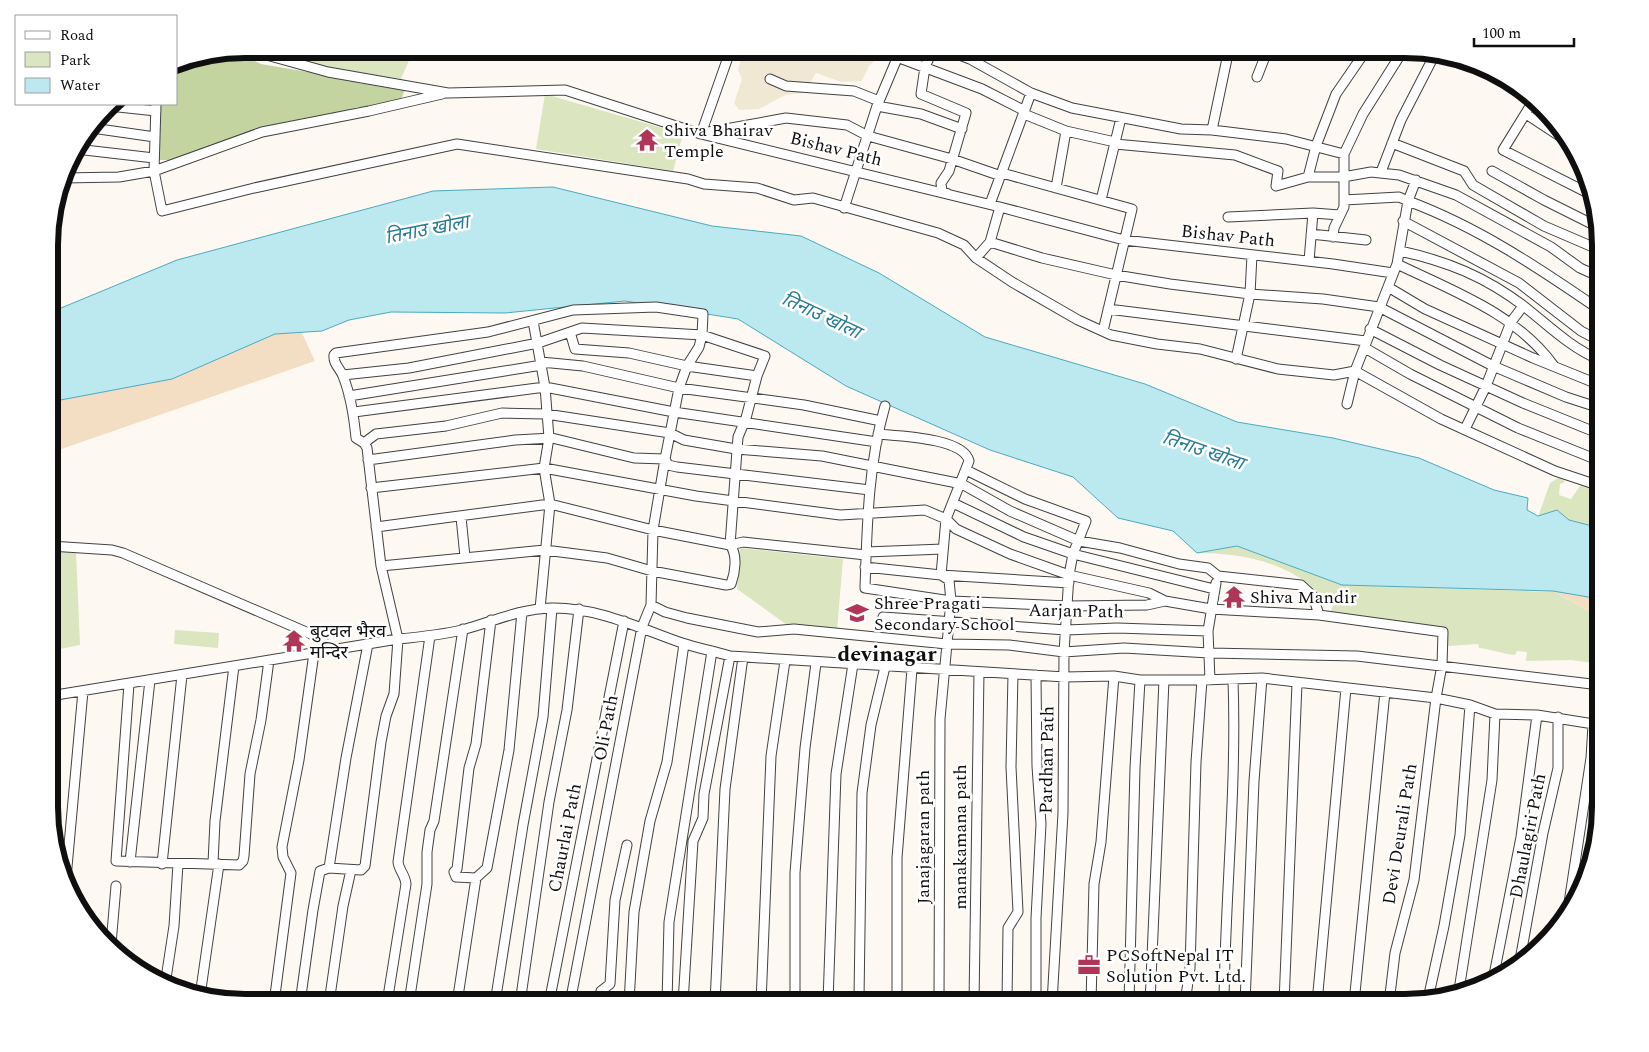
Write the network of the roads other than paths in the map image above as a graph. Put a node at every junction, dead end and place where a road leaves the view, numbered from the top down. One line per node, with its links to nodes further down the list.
1 (277, 58): 15 (street, Bishav Path)
2 (897, 58): 17 (street)
3 (908, 58): 12 (street)
4 (929, 58): 12 (street)
5 (967, 58): 16 (street)
6 (1227, 58): 27 (street)
7 (1264, 58): 13 (street)
8 (1361, 58): 34 (street)
9 (1398, 58): 36 (street)
10 (727, 60): 29 (street)
11 (1432, 60): 33 (street)
12 (925, 67): 21 (street); 26 (street)
13 (1257, 77)
14 (770, 78): 17 (street)
15 (448, 93): 29 (street, Bishav Path); 39 (street)
16 (1031, 93): 21 (street); 23 (street)
17 (878, 103): 26 (street); 30 (street)
18 (119, 106): 20 (street)
19 (1530, 106): 22 (street)
20 (156, 107): 31 (street)
21 (1024, 113): 28 (street); 43 (street)
22 (1526, 114): 24 (street); 49 (street)
23 (1121, 118): 27 (street); 32 (street)
24 (1550, 127)
25 (98, 129): 31 (street)
26 (962, 129): 38 (street)
27 (1212, 130): 34 (street)
28 (1066, 131): 32 (street); 48 (street)
29 (700, 134): 30 (street); 40 (street, Bishav Path)
30 (868, 136): 38 (street); 40 (street)
31 (155, 137): 37 (street)
32 (1115, 143): 44 (street); 51 (street)
33 (1392, 143): 42 (street); 67 (street)
34 (1316, 146): 36 (street); 44 (street)
35 (84, 150): 37 (street)
36 (1344, 154): 45 (street)
37 (154, 158): 39 (street)
38 (952, 159): 43 (street); 50 (street)
39 (154, 171): 46 (street); 56 (street)
40 (854, 171): 50 (street, Bishav Path); 56 (street)
41 (1492, 171): 61 (street)
42 (1381, 172): 45 (street); 47 (street)
43 (1002, 174): 48 (street); 54 (street)
44 (1308, 177): 45 (street)
45 (1343, 177): 52 (street)
46 (70, 178)
47 (1416, 180): 53 (street); 74 (street)
48 (1056, 188): 51 (street)
49 (1584, 191)
50 (948, 194): 54 (street, Bishav Path)
51 (1101, 200): 64 (street)
52 (1344, 200): 53 (street); 58 (street)
53 (1408, 201): 60 (street); 78 (street)
54 (990, 204): 55 (street, Bishav Path)
55 (1000, 207): 64 (street, Bishav Path); 66 (street)
56 (844, 208): 70 (street)
57 (1313, 213): 58 (street); 59 (street); 62 (street)
58 (1340, 215): 63 (street)
59 (1228, 217)
60 (1403, 221): 68 (street); 89 (street)
61 (1590, 223)
62 (1311, 234): 63 (street); 71 (street)
63 (1333, 236): 65 (street)
64 (1124, 240): 69 (street, Bishav Path); 75 (street)
65 (1366, 240)
66 (990, 242): 70 (street); 75 (street)
67 (1592, 247)
68 (1400, 250): 72 (street); 79 (street)
69 (1252, 255): 71 (street, Bishav Path); 77 (street)
70 (976, 258): 86 (street)
71 (1309, 261): 73 (street, Bishav Path)
72 (1397, 264): 73 (street); 83 (street)
73 (1393, 273): 76 (street)
74 (1592, 273)
75 (1116, 276): 77 (street); 81 (street)
76 (1388, 287): 80 (street); 91 (street)
77 (1250, 294): 80 (street); 84 (street)
78 (1592, 304)
79 (1523, 306): 83 (street); 93 (street)
80 (1379, 307): 85 (street); 97 (street)
81 (1108, 309): 84 (street); 86 (street)
82 (534, 322): 88 (street); 90 (street); 100 (street)
83 (1511, 322): 91 (street); 98 (street)
84 (1243, 327): 92 (street); 94 (street)
85 (1370, 329): 92 (street); 103 (street)
86 (1103, 331): 94 (street)
87 (570, 332): 88 (street); 90 (street); 96 (street)
88 (702, 336): 96 (street, Oli Path); 101 (street)
89 (1592, 337)
90 (538, 343): 95 (street); 100 (street)
91 (1503, 344): 97 (street); 98 (street)
92 (1366, 345): 99 (street); 111 (street)
93 (1592, 355)
94 (1236, 359): 99 (street)
95 (542, 364): 104 (street); 105 (street); 106 (street)
96 (687, 366): 101 (street); 105 (street, Oli Path)
97 (1494, 366): 103 (street); 109 (street)
98 (1554, 366): 102 (street)
99 (1355, 371): 108 (street); 117 (street)
100 (343, 375): 106 (street)
101 (757, 376): 107 (street)
102 (1592, 382)
103 (1486, 386): 111 (street); 118 (street)
104 (545, 387): 112 (street); 113 (street); 114 (street)
105 (679, 388): 107 (street); 113 (street, Oli Path)
106 (349, 396): 112 (street)
107 (752, 398): 115 (street); 116 (street)
108 (1347, 404)
109 (1592, 405)
110 (886, 406): 115 (street)
111 (1477, 407): 117 (street); 124 (street)
112 (354, 412): 122 (street)
113 (674, 412): 116 (street); 119 (street, Oli Path)
114 (546, 414): 119 (street); 120 (street); 122 (street)
115 (881, 421): 121 (street)
116 (744, 422): 121 (street); 123 (street)
117 (1465, 429): 131 (street)
118 (1592, 431)
119 (670, 434): 123 (street); 125 (street, Oli Path)
120 (549, 438): 125 (street); 126 (street); 127 (street)
121 (878, 438): 128 (street); 129 (street)
122 (364, 443): 126 (street)
123 (736, 449): 128 (street); 130 (street)
124 (1592, 458)
125 (665, 459): 130 (street); 134 (street, Oli Path)
126 (368, 460): 133 (street)
127 (544, 468): 133 (street); 134 (street); 138 (street)
128 (873, 468): 132 (street); 135 (street)
129 (966, 470): 132 (street); 144 (street, Pardhan Path)
130 (736, 476): 135 (street); 136 (street)
131 (1592, 483)
132 (962, 484): 137 (street); 144 (street)
133 (371, 488): 142 (street)
134 (659, 488): 136 (street); 143 (street, Oli Path)
135 (870, 490): 139 (street)
136 (734, 502): 139 (street); 145 (street)
137 (953, 503): 141 (street); 150 (street)
138 (550, 504): 140 (street); 143 (street); 148 (street)
139 (867, 514): 141 (street); 149 (street)
140 (461, 516): 142 (street); 151 (street)
141 (946, 519): 147 (street); 157 (street)
142 (376, 528): 152 (street)
143 (653, 530): 145 (street); 154 (street, Oli Path)
144 (1079, 541): 150 (street, Pardhan Path); 156 (street)
145 (730, 544): 149 (street); 154 (street)
146 (58, 547): 182 (street)
147 (943, 549): 149 (street); 155 (street)
148 (545, 550): 151 (street); 154 (street); 164 (street)
149 (866, 553): 153 (street)
150 (1073, 554): 157 (street, Pardhan Path); 158 (street)
151 (465, 557): 152 (street)
152 (381, 566): 178 (street)
153 (865, 567): 155 (street); 159 (street)
154 (652, 571): 161 (street, Oli Path)
155 (941, 575): 157 (street); 159 (street)
156 (1218, 576): 158 (street); 168 (street)
157 (1069, 579): 160 (street); 162 (street, Pardhan Path)
158 (1214, 589): 166 (street)
159 (951, 601): 162 (street); 172 (street, Janajagaran path)
160 (1165, 601): 162 (street); 166 (street)
161 (651, 605): 173 (street, Oli Path); 181 (street)
162 (1068, 606): 175 (street, Pardhan Path)
163 (552, 608): 164 (street); 165 (street); 248 (street)
164 (540, 609): 167 (street)
165 (579, 609): 171 (street); 249 (street)
166 (1211, 609): 168 (street); 176 (street)
167 (522, 612): 170 (street); 232 (street)
168 (1319, 616): 193 (street, Devi Deurali Path)
169 (883, 617): 172 (street, Aarjan Path)
170 (491, 620): 174 (street); 232 (street)
171 (624, 621): 173 (street); 250 (street, Chaurlai Path)
172 (949, 621): 175 (street, Aarjan Path); 181 (street, Janajagaran path)
173 (642, 627): 180 (street); 251 (street, Oli Path)
174 (462, 630): 177 (street); 246 (street)
175 (1066, 630): 176 (street, Aarjan Path); 184 (street, Pardhan Path)
176 (1208, 631): 186 (street)
177 (430, 636): 178 (street); 245 (street)
178 (398, 639): 179 (street); 231 (street)
179 (368, 644): 182 (street); 230 (street)
180 (684, 644): 183 (street); 253 (street)
181 (947, 644): 184 (street); 197 (street, Janajagaran path)
182 (330, 650): 185 (street)
183 (712, 651): 187 (street); 254 (street)
184 (1064, 652): 186 (street); 203 (street, Pardhan Path)
185 (314, 653): 189 (street); 242 (street)
186 (1209, 653): 193 (street); 208 (street)
187 (730, 656): 188 (street); 255 (street)
188 (743, 658): 190 (street); 256 (street)
189 (269, 660): 194 (street); 228 (street)
190 (785, 660): 191 (street); 257 (street)
191 (816, 663): 192 (street); 258 (street)
192 (853, 664): 195 (street); 259 (street)
193 (1442, 665): 212 (street); 217 (street, Devi Deurali Path)
194 (234, 666): 200 (street); 228 (street)
195 (885, 667): 196 (street); 260 (street)
196 (912, 669): 197 (street); 261 (street)
197 (945, 671): 198 (street); 262 (street, Janajagaran path)
198 (979, 672): 199 (street); 263 (street, manakamana path)
199 (1013, 674): 201 (street); 264 (street)
200 (182, 675): 205 (street); 226 (street)
201 (1036, 675): 203 (street); 265 (street)
202 (1114, 676): 203 (street); 206 (street); 267 (street)
203 (1065, 677): 266 (street, Pardhan Path)
204 (1262, 678): 209 (street); 210 (street); 272 (street)
205 (150, 680): 211 (street); 225 (street)
206 (1140, 680): 207 (street); 268 (street)
207 (1164, 680): 208 (street); 269 (street)
208 (1206, 680): 209 (street); 270 (street)
209 (1233, 680): 271 (street)
210 (1297, 683): 213 (street); 273 (street)
211 (129, 684): 214 (street); 225 (street)
212 (1592, 684)
213 (1346, 688): 215 (street); 274 (street)
214 (83, 691): 216 (street); 229 (street)
215 (1385, 692): 217 (street); 275 (street)
216 (58, 695)
217 (1436, 698): 218 (street); 276 (street, Devi Deurali Path)
218 (1470, 705): 219 (street); 241 (street)
219 (1495, 714): 220 (street); 239 (street)
220 (1537, 715): 221 (street); 237 (street)
221 (1558, 717): 222 (street); 236 (street, Dhaulagiri Path)
222 (1592, 724)
223 (1592, 758): 234 (street)
224 (627, 845): 252 (street)
225 (130, 862): 226 (street)
226 (162, 864): 227 (street)
227 (178, 864): 228 (street); 238 (street)
228 (216, 864): 240 (street)
229 (67, 867)
230 (330, 868): 231 (street); 243 (street)
231 (351, 870): 244 (street)
232 (476, 878): 247 (street)
233 (116, 886): 235 (street)
234 (1571, 892)
235 (111, 939)
236 (1521, 953)
237 (1495, 971)
238 (166, 977)
239 (1460, 986)
240 (201, 989)
241 (1430, 993)
242 (275, 995)
243 (301, 995)
244 (330, 995)
245 (388, 995)
246 (410, 995)
247 (458, 995)
248 (496, 995)
249 (521, 995)
250 (551, 995)
251 (572, 995)
252 (600, 995)
253 (629, 995)
254 (667, 995)
255 (683, 995)
256 (715, 995)
257 (761, 995)
258 (795, 995)
259 (827, 995)
260 (858, 995)
261 (897, 995)
262 (939, 995)
263 (974, 995)
264 (1007, 995)
265 (1036, 995)
266 (1052, 995)
267 (1092, 995)
268 (1129, 995)
269 (1150, 995)
270 (1186, 995)
271 (1224, 995)
272 (1245, 995)
273 (1284, 995)
274 (1318, 995)
275 (1355, 995)
276 (1389, 995)

